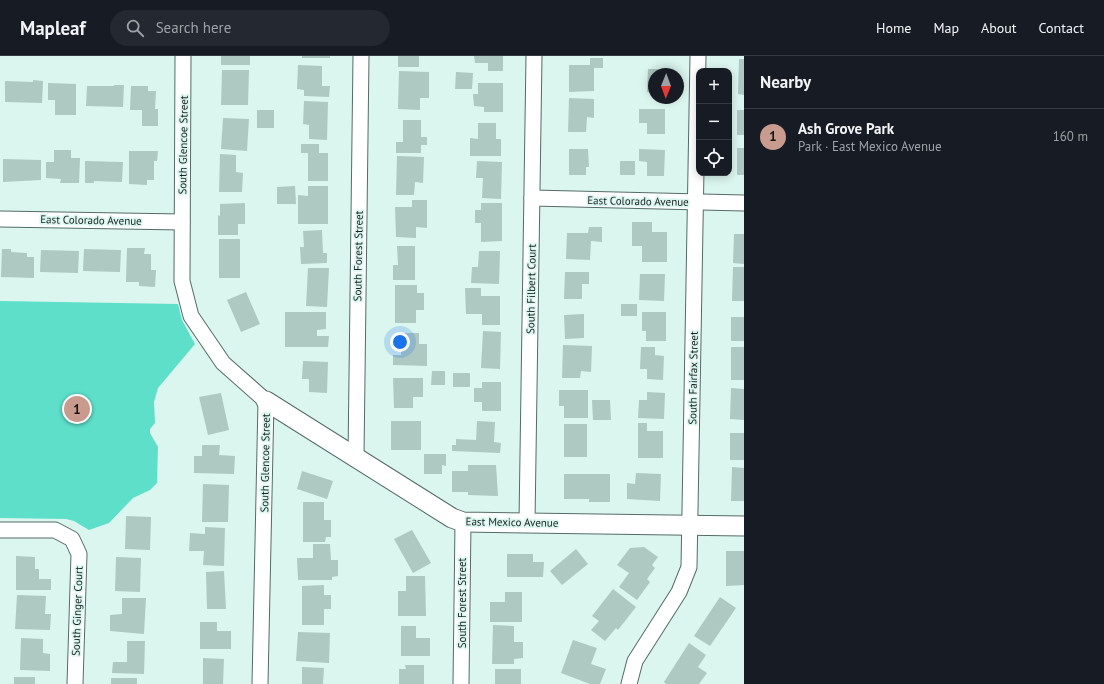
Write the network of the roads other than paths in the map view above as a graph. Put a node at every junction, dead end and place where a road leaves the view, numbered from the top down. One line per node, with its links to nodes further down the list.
1 (183, 56): 9 (street, South Glencoe Street)
2 (361, 56): 11 (street, South Forest Street)
3 (534, 56): 5 (street, South Filbert Court)
4 (698, 56): 6 (street, South Fairfax Street)
5 (532, 198): 6 (street, East Colorado Avenue); 13 (street, South Filbert Court)
6 (697, 202): 7 (street, East Colorado Avenue); 14 (street, South Fairfax Street)
7 (744, 203)
8 (0, 219): 9 (street, East Colorado Avenue)
9 (182, 222): 10 (street, South Glencoe Street)
10 (266, 401): 11 (street, East Mexico Avenue); 18 (street, South Glencoe Street)
11 (356, 457): 12 (street, East Mexico Avenue)
12 (463, 522): 13 (street, East Mexico Avenue); 19 (street, South Forest Street)
13 (527, 522): 14 (street, East Mexico Avenue)
14 (690, 525): 15 (street, East Mexico Avenue); 20 (street, South Fairfax Street)
15 (744, 526)
16 (0, 530): 17 (street, South Ginger Court)
17 (75, 684)
18 (260, 684)
19 (462, 684)
20 (629, 684)

